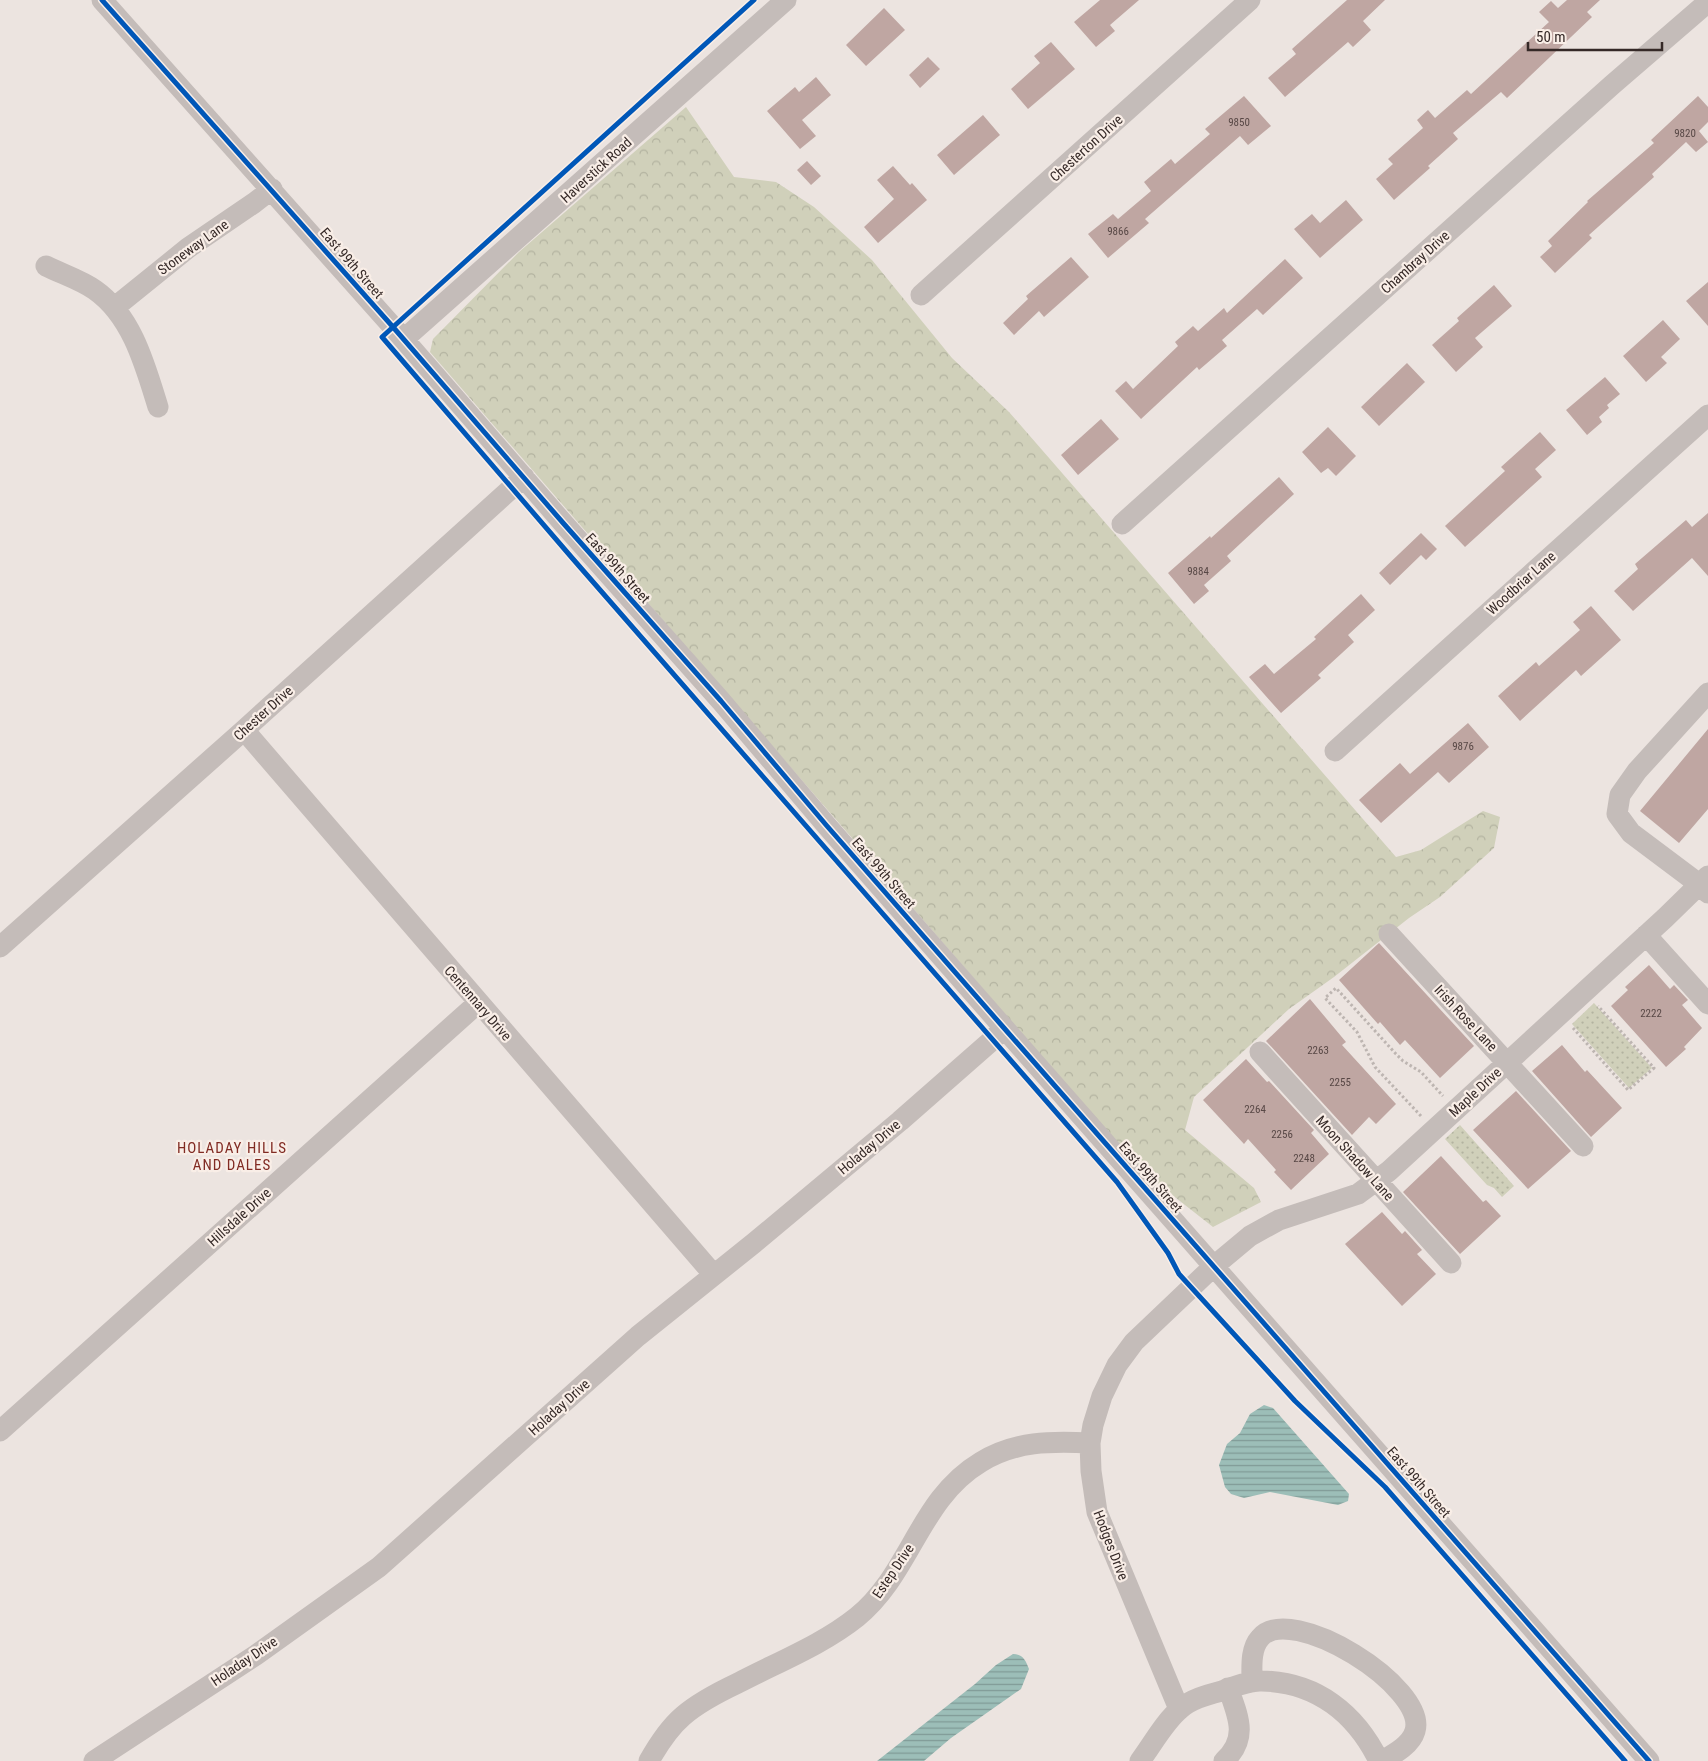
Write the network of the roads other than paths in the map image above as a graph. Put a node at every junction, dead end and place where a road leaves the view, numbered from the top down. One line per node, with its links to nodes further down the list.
1 (102, 0): 5 (street, East 99th Street)
2 (786, 0): 9 (street, Haverstick Road)
3 (1250, 0): 7 (street, Chesterton Drive)
4 (1708, 2): 13 (street, Chambray Drive)
5 (272, 189): 8 (street, Stoneway Lane); 9 (street, East 99th Street)
6 (46, 266): 8 (street)
7 (921, 296)
8 (114, 307): 10 (street)
9 (404, 339): 12 (street, East 99th Street)
10 (158, 407)
11 (1708, 415): 16 (street, Woodbriar Lane)
12 (524, 477): 15 (street, Chester Drive); 23 (street, East 99th Street)
13 (1122, 524)
14 (1708, 693): 17 (street)
15 (244, 730): 20 (street, Chester Drive); 21 (street, Centennary Drive)
16 (1335, 751)
17 (1705, 885): 19 (street, Maple Drive)
18 (1389, 934): 25 (street, Irish Rose Lane)
19 (1646, 935): 22 (street); 25 (street, Maple Drive)
20 (0, 947)
21 (478, 1003): 30 (street, Centennary Drive); 31 (street, Hillsdale Drive)
22 (1708, 1004)
23 (1004, 1028): 29 (street, East 99th Street); 30 (street, Holaday Drive)
24 (1260, 1052): 27 (street, Moon Shadow Lane)
25 (1507, 1062): 26 (street, Irish Rose Lane); 27 (street, Maple Drive)
26 (1583, 1146)
27 (1376, 1181): 28 (street, Moon Shadow Lane); 29 (street, Maple Drive)
28 (1451, 1263)
29 (1214, 1266): 32 (street, Hodges Drive); 41 (street, East 99th Street)
30 (714, 1275): 36 (street, Holaday Drive)
31 (0, 1430)
32 (1090, 1443): 35 (street, Hodges Drive); 37 (street, Estep Drive)
33 (1252, 1682): 34 (street); 40 (street); 40 (street)
34 (1228, 1688): 35 (street); 39 (street)
35 (1179, 1709): 38 (street)
36 (94, 1761)
37 (649, 1761)
38 (1140, 1761)
39 (1224, 1761)
40 (1381, 1761)
41 (1649, 1761)

